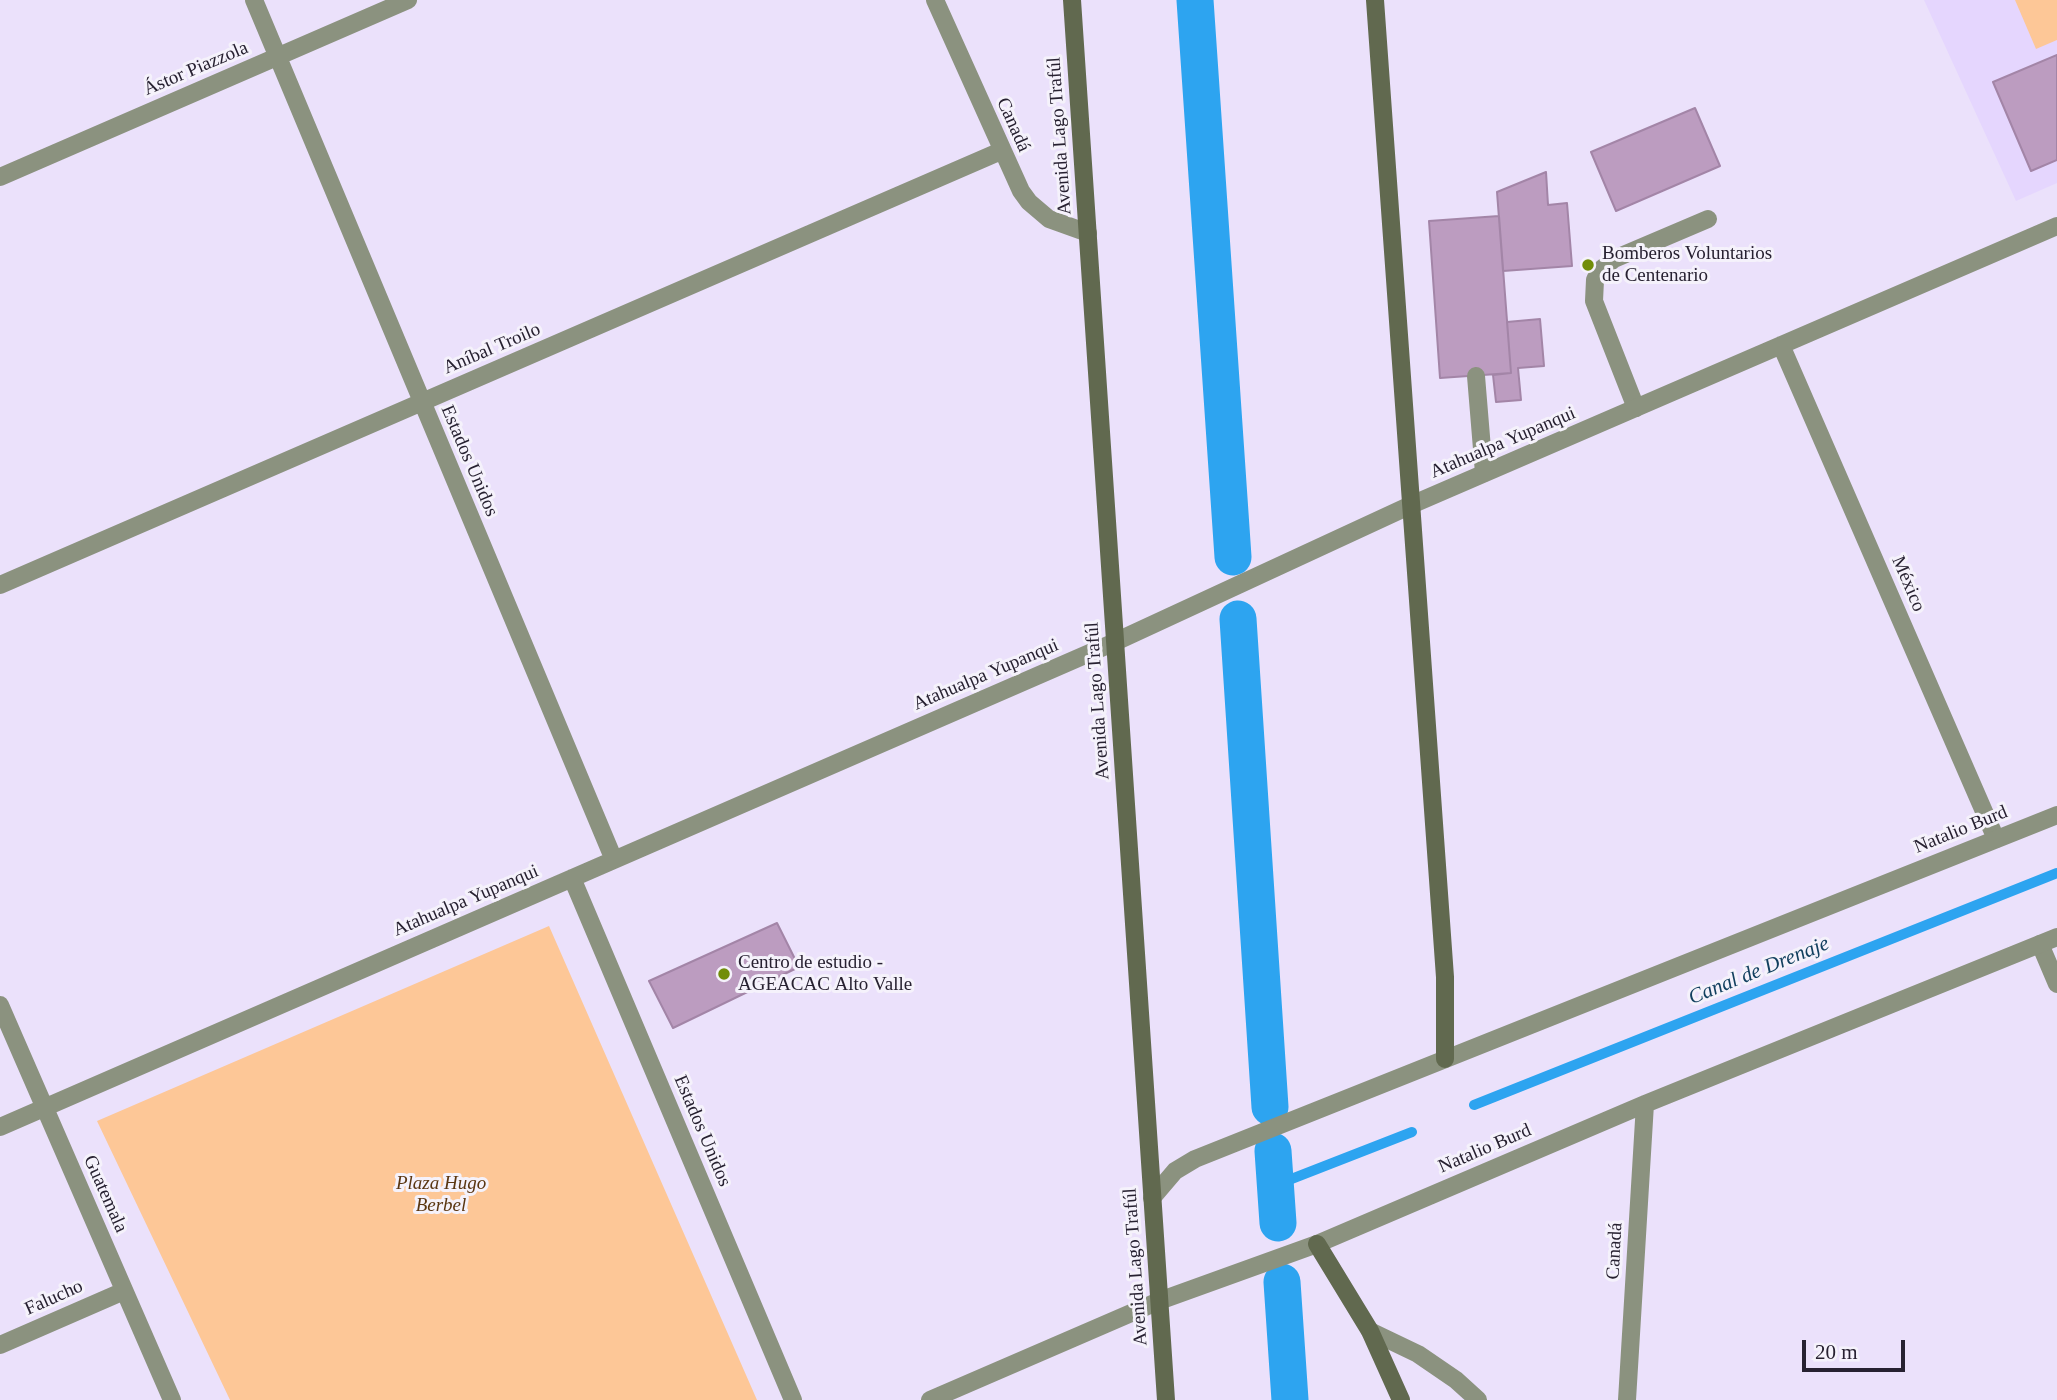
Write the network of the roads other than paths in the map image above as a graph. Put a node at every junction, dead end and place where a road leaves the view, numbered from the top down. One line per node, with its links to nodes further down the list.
1 (254, 0): 6 (street, Estados Unidos)
2 (408, 0): 6 (street, Ástor Piazzola)
3 (935, 0): 7 (street, Canadá)
4 (1072, 0): 11 (main road, Avenida Lago Trafúl)
5 (1375, 0): 17 (main road)
6 (278, 57): 8 (street, Ástor Piazzola); 14 (street, Estados Unidos)
7 (1001, 151): 11 (street, Canadá); 14 (street, Aníbal Troilo)
8 (0, 177)
9 (1708, 219): 15 (street)
10 (2057, 226): 12 (street, Atahualpa Yupanqui)
11 (1088, 233): 19 (main road, Avenida Lago Trafúl)
12 (1781, 345): 15 (street, Atahualpa Yupanqui); 21 (street, México)
13 (1476, 376): 16 (street)
14 (422, 402): 18 (street, Aníbal Troilo); 22 (street, Estados Unidos)
15 (1636, 408): 16 (street, Atahualpa Yupanqui)
16 (1484, 473): 17 (street, Atahualpa Yupanqui)
17 (1411, 505): 19 (street, Atahualpa Yupanqui); 28 (main road)
18 (0, 585)
19 (1115, 642): 22 (street, Atahualpa Yupanqui); 32 (main road, Avenida Lago Trafúl)
20 (2057, 815): 21 (street, Natalio Burd)
21 (1996, 839): 28 (street, Natalio Burd)
22 (614, 860): 23 (street, Atahualpa Yupanqui)
23 (572, 878): 30 (street, Atahualpa Yupanqui); 39 (street, Estados Unidos)
24 (2057, 937): 25 (street, Natalio Burd)
25 (2040, 944): 26 (street); 29 (street, Natalio Burd)
26 (2057, 984)
27 (0, 1005): 30 (street, Guatemala)
28 (1445, 1059): 32 (street, Natalio Burd)
29 (1645, 1104): 33 (street, Natalio Burd); 44 (street, Canadá)
30 (44, 1108): 31 (street, Atahualpa Yupanqui); 34 (street, Guatemala)
31 (0, 1127)
32 (1152, 1198): 35 (main road, Avenida Lago Trafúl)
33 (1317, 1244): 35 (street, Natalio Burd); 36 (main road)
34 (124, 1291): 37 (street, Falucho); 38 (street, Guatemala)
35 (1159, 1301): 40 (street, Natalio Burd); 41 (main road, Avenida Lago Trafúl)
36 (1370, 1331): 42 (main road); 43 (street)
37 (0, 1345)
38 (172, 1400)
39 (793, 1400)
40 (930, 1400)
41 (1166, 1400)
42 (1401, 1400)
43 (1478, 1400)
44 (1628, 1400)

